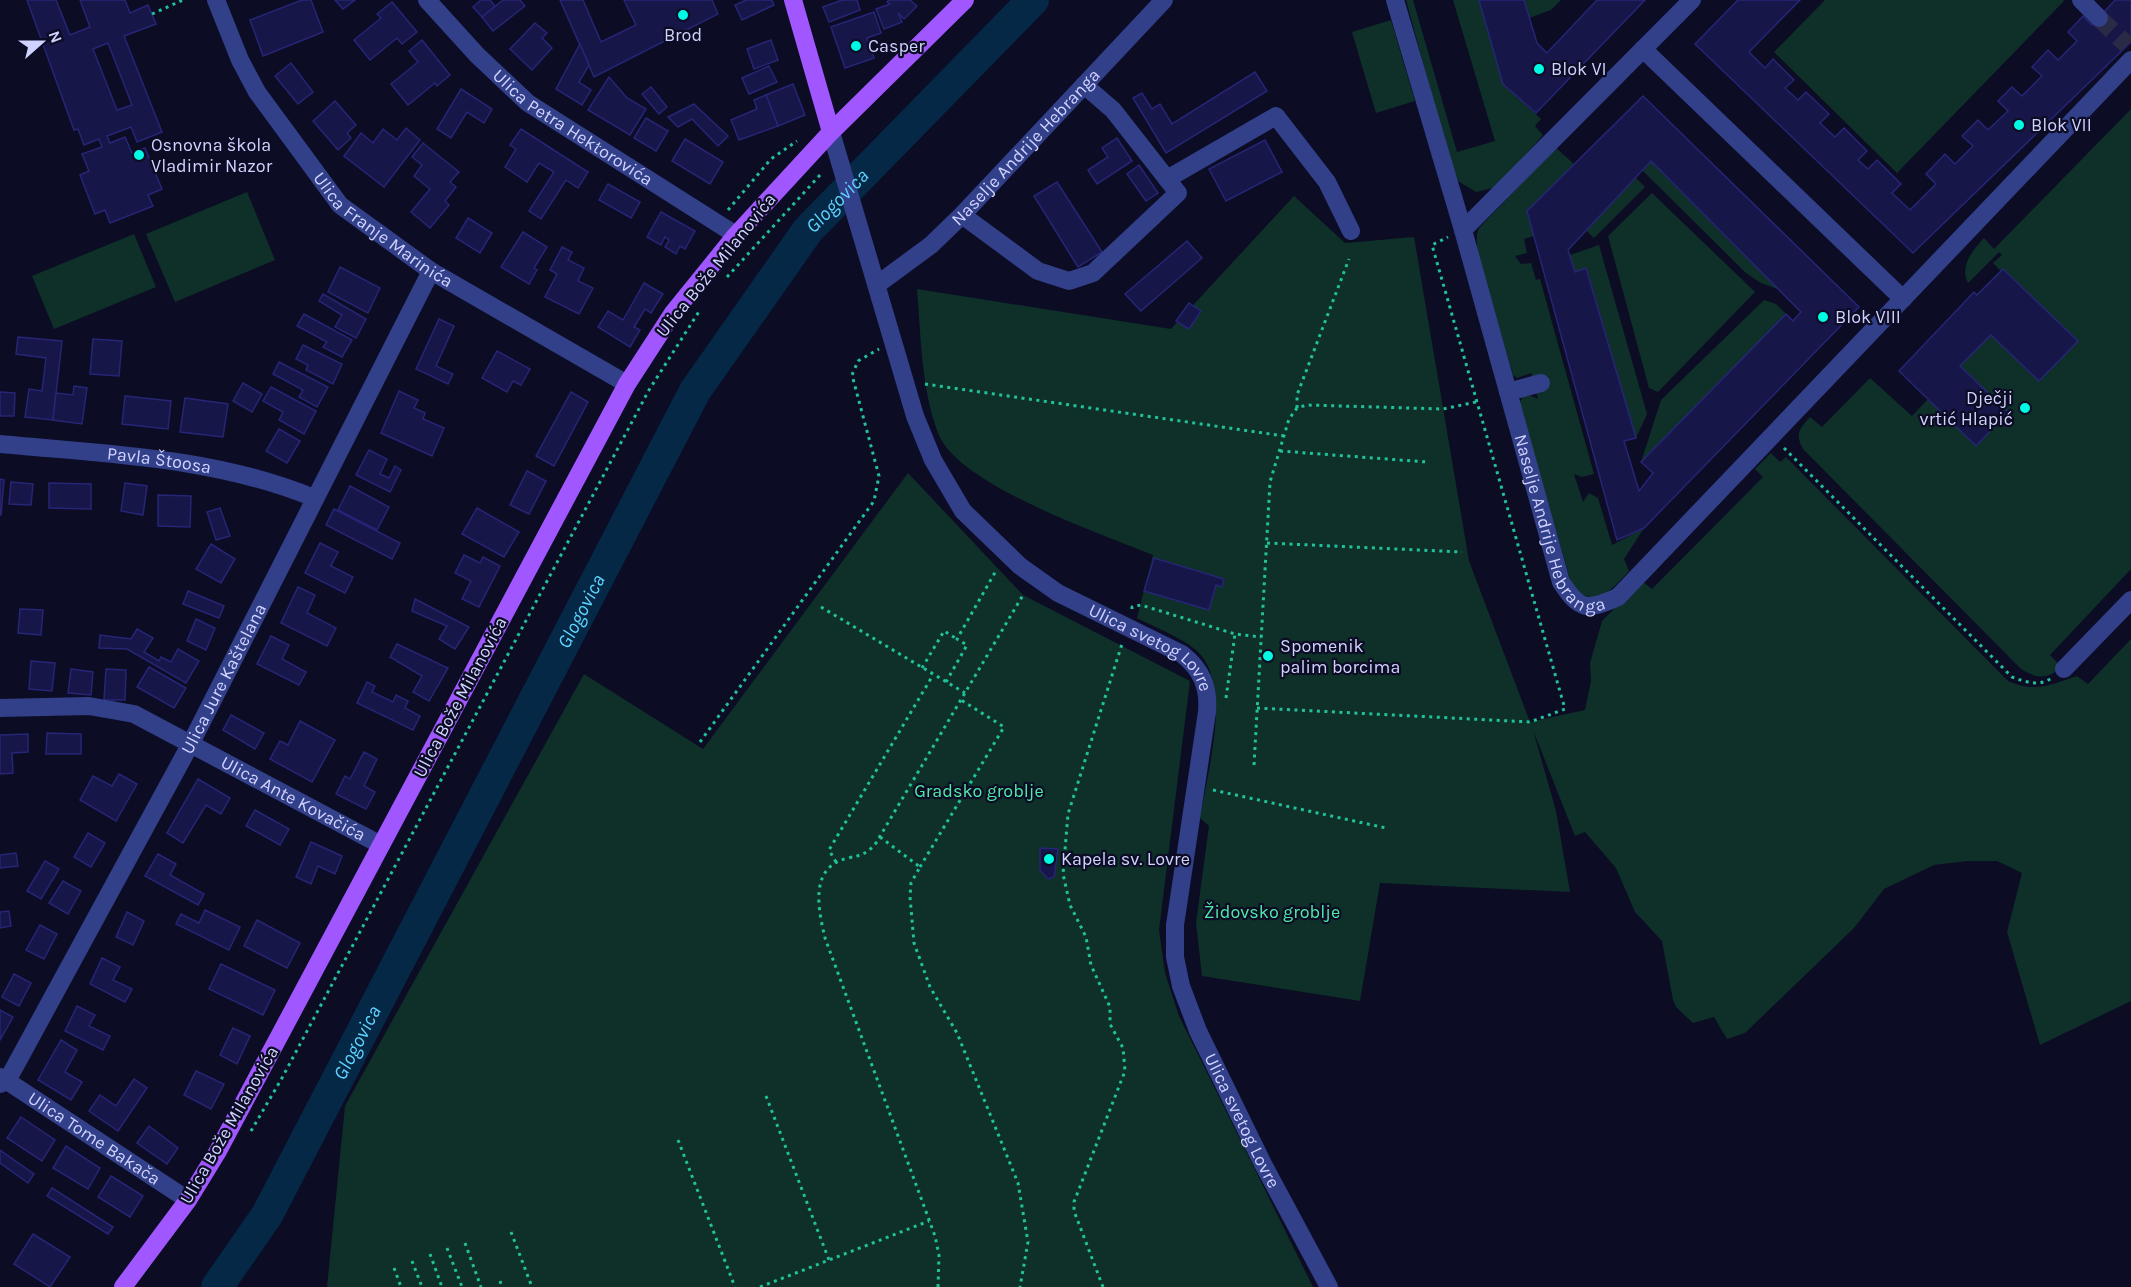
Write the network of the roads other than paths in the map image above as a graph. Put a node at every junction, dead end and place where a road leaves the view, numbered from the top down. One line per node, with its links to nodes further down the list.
1 (216, 0): 19 (street, Ulica Franje Marinića)
2 (427, 0): 18 (street, Ulica Petra Hektorovića)
3 (793, 0): 13 (main road)
4 (965, 0): 13 (main road, Ulica Bože Milanovića)
5 (1164, 0): 12 (street, Naselje Andrije Hebranga)
6 (1395, 0): 16 (street, Naselje Andrije Hebranga)
7 (1692, 0): 10 (street)
8 (2081, 0): 9 (street)
9 (2099, 18)
10 (1643, 49): 16 (street); 21 (street)
11 (2130, 52): 21 (street, Naselje Andrije Hebranga)
12 (1084, 85): 14 (street); 15 (street, Naselje Andrije Hebranga)
13 (831, 132): 18 (main road, Ulica Bože Milanovića); 20 (street, Ulica svetog Lovre)
14 (1167, 179): 15 (street); 17 (street)
15 (962, 215): 20 (street, Naselje Andrije Hebranga)
16 (1463, 230): 24 (street, Naselje Andrije Hebranga)
17 (1352, 231)
18 (736, 235): 23 (main road, Ulica Bože Milanovića)
19 (431, 271): 23 (street, Ulica Franje Marinića); 26 (street, Ulica Jure Kaštelana)
20 (878, 284): 35 (street, Ulica svetog Lovre)
21 (1903, 299): 24 (street, Naselje Andrije Hebranga)
22 (1541, 383): 24 (street)
23 (627, 384): 31 (main road, Ulica Bože Milanovića)
24 (1508, 392)
25 (0, 444): 26 (street, Pavla Štoosa)
26 (314, 498): 30 (street, Ulica Jure Kaštelana)
27 (2131, 600): 28 (street)
28 (2064, 669)
29 (0, 708): 30 (street, Ulica Ante Kovačića)
30 (190, 745): 31 (street, Ulica Ante Kovačića); 32 (street, Ulica Jure Kaštelana)
31 (381, 845): 33 (main road, Ulica Bože Milanovića)
32 (2, 1080): 33 (street, Ulica Tome Bakača)
33 (188, 1200): 34 (main road, Ulica Bože Milanovića)
34 (123, 1287)
35 (1329, 1287)

